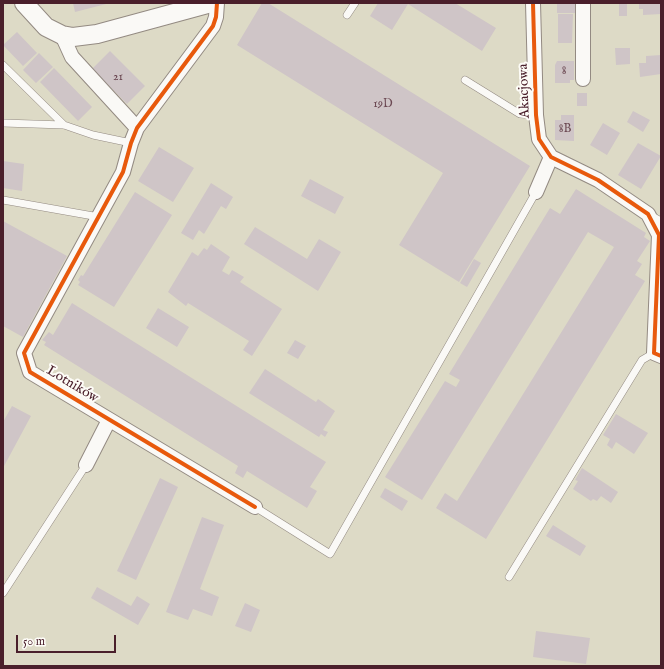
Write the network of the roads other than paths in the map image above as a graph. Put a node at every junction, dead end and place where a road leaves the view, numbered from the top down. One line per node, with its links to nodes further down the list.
1 (24, 3): 8 (street)
2 (211, 3): 8 (street)
3 (216, 3): 15 (street, Lotników)
4 (355, 3): 7 (lane)
5 (534, 3): 12 (street, Akacjowa)
6 (583, 3): 10 (street)
7 (347, 15)
8 (62, 35): 15 (street)
9 (3, 65): 14 (lane)
10 (583, 79)
11 (465, 80): 12 (lane)
12 (536, 115): 17 (street, Akacjowa)
13 (3, 123): 14 (lane)
14 (64, 125): 16 (lane)
15 (137, 128): 16 (street, Lotników)
16 (131, 143): 21 (street, Lotników)
17 (551, 157): 18 (street); 20 (street)
18 (536, 192): 26 (lane)
19 (3, 200): 21 (lane)
20 (648, 214): 22 (lane); 23 (street)
21 (100, 217): 24 (street, Lotników)
22 (661, 221)
23 (658, 354): 27 (lane)
24 (109, 420): 25 (street); 26 (street, Lotników)
25 (86, 465): 28 (lane)
26 (255, 507)
27 (509, 577)
28 (3, 593)

